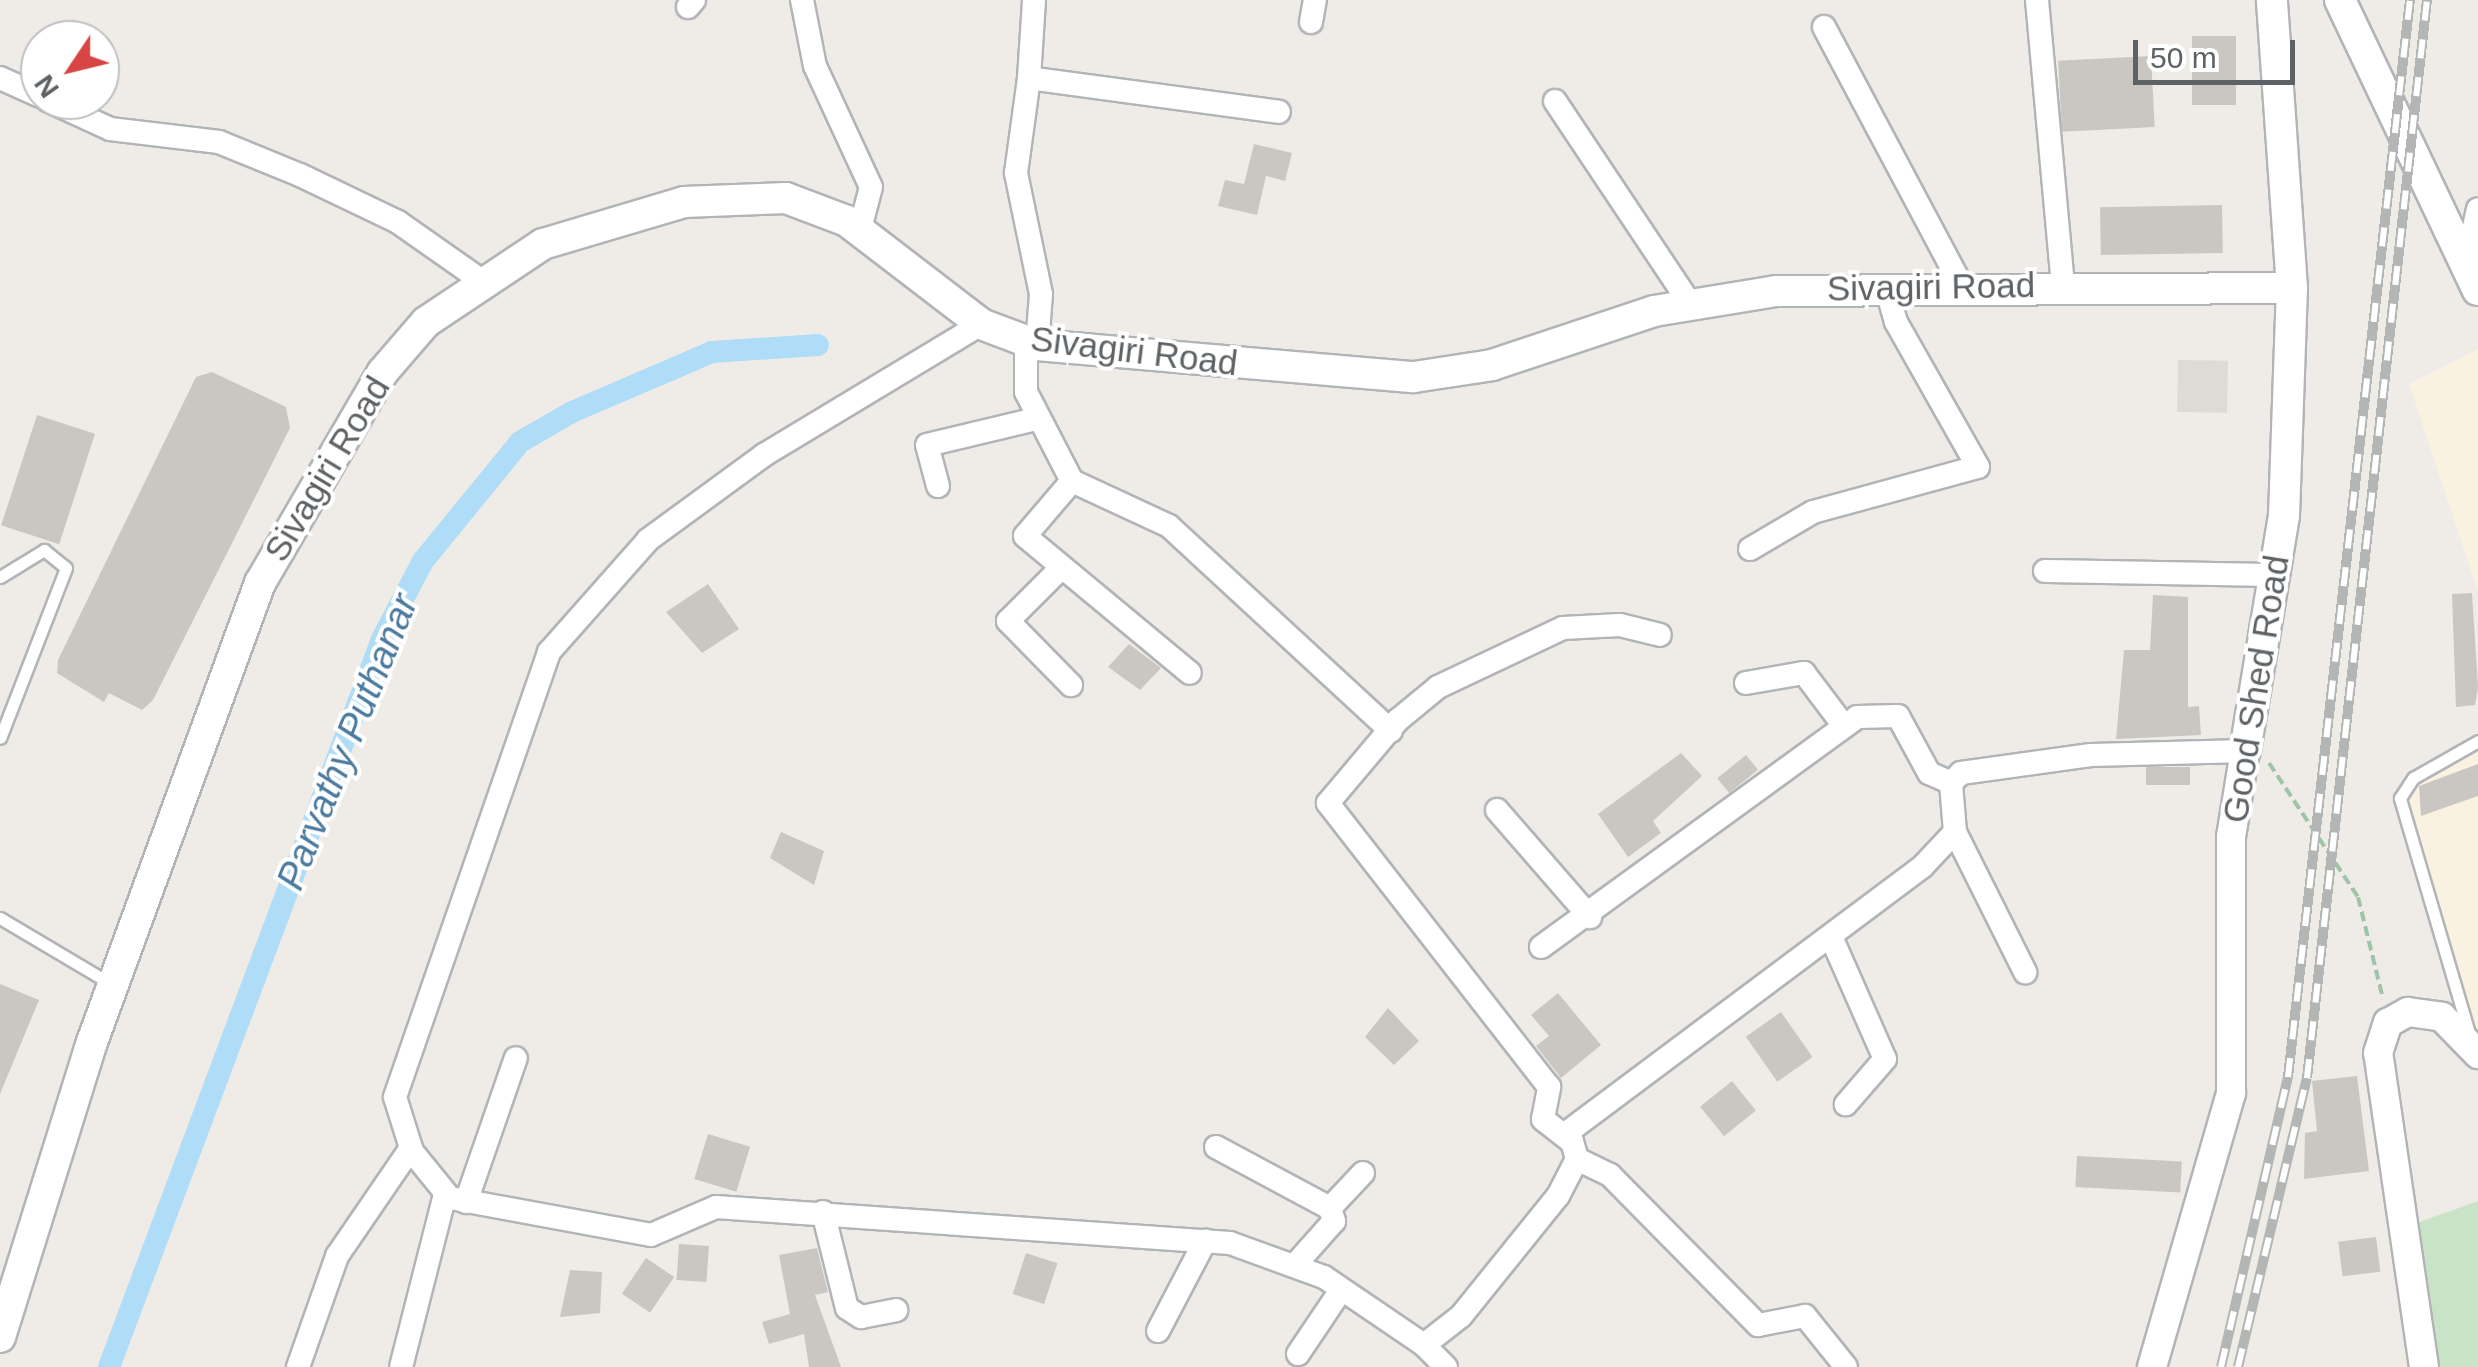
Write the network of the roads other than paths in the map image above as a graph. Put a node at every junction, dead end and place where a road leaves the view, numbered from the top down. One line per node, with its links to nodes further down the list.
1 (802, 0): 12 (street)
2 (1034, 0): 7 (street)
3 (2037, 0): 17 (street)
4 (2272, 0): 18 (main road, Good Shed Road)
5 (2340, 0): 13 (main road)
6 (1824, 27): 15 (street)
7 (1029, 78): 9 (street); 21 (street)
8 (1555, 101): 19 (street)
9 (1279, 112)
10 (92, 120): 14 (street)
11 (2478, 208): 13 (street)
12 (860, 228): 14 (main road, Sivagiri Road); 20 (main road, Sivagiri Road)
13 (2472, 277)
14 (482, 281): 47 (main road, Sivagiri Road)
15 (1960, 284): 16 (main road, Sivagiri Road); 17 (main road, Sivagiri Road)
16 (1886, 286): 19 (main road, Sivagiri Road); 25 (street)
17 (2063, 286): 18 (main road, Sivagiri Road)
18 (2292, 288): 28 (main road, Good Shed Road)
19 (1691, 305): 21 (main road, Sivagiri Road)
20 (981, 324): 21 (main road, Sivagiri Road); 52 (street)
21 (1032, 343): 22 (street)
22 (1036, 419): 23 (street); 24 (street)
23 (1072, 480): 26 (street); 35 (street)
24 (938, 486)
25 (1750, 548)
26 (1061, 568): 31 (street); 33 (street)
27 (2046, 571): 28 (street)
28 (2274, 576): 37 (main road, Good Shed Road)
29 (0, 577): 36 (lane)
30 (1660, 636): 35 (street)
31 (1190, 673)
32 (1746, 683): 34 (street)
33 (1072, 686)
34 (1844, 726): 39 (street); 42 (street)
35 (1391, 730): 53 (street)
36 (0, 738)
37 (2247, 741): 39 (street); 70 (street, Good Shed Road)
38 (2478, 742): 48 (lane)
39 (1951, 783): 41 (street)
40 (1497, 810): 42 (street)
41 (1955, 832): 44 (street); 46 (street)
42 (1590, 917): 45 (street)
43 (0, 918): 47 (lane)
44 (1832, 938): 50 (street); 53 (street)
45 (1542, 947)
46 (2025, 972)
47 (112, 985): 63 (main road, Sivagiri Road)
48 (2476, 1050): 71 (street)
49 (516, 1058): 55 (street)
50 (1846, 1104)
51 (1216, 1147): 56 (street)
52 (410, 1149): 55 (street); 66 (street)
53 (1574, 1150): 64 (street); 69 (street)
54 (1363, 1173): 56 (street)
55 (456, 1198): 57 (street); 67 (street)
56 (1330, 1208): 59 (street)
57 (823, 1212): 58 (street); 61 (street)
58 (1205, 1241): 59 (street); 62 (street)
59 (1295, 1266): 60 (street)
60 (1341, 1290): 64 (street); 65 (street)
61 (896, 1310)
62 (1158, 1331)
63 (0, 1337)
64 (1424, 1345): 68 (street)
65 (1298, 1354)
66 (298, 1367)
67 (401, 1367)
68 (1446, 1367)
69 (1846, 1367)
70 (2152, 1367)
71 (2424, 1367)

